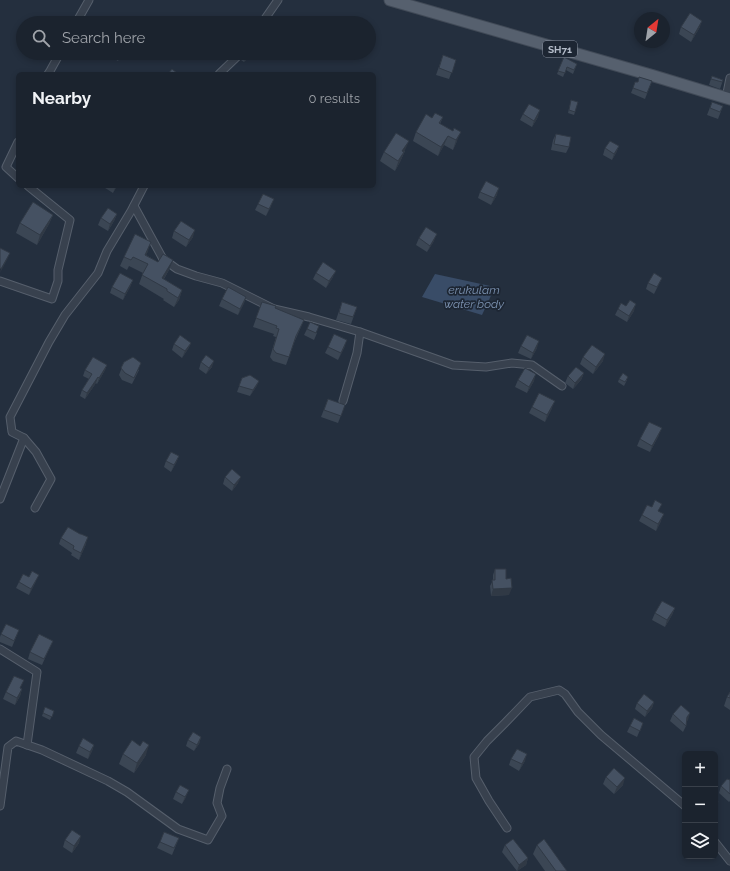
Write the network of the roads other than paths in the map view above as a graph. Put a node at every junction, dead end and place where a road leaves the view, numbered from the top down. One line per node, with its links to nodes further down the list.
1 (88, 0): 4 (street)
2 (278, 0): 5 (street)
3 (390, 0): 11 (main road, SH71)
4 (80, 16)
5 (267, 16)
6 (56, 60): 8 (street)
7 (234, 60): 9 (street)
8 (50, 72)
9 (221, 72)
10 (730, 78): 11 (street)
11 (728, 99)
12 (16, 146): 13 (street)
13 (16, 176)
14 (30, 188): 17 (street)
15 (143, 188): 16 (street)
16 (134, 206): 18 (street); 21 (street)
17 (0, 281)
18 (360, 332): 19 (street); 20 (street)
19 (562, 386)
20 (343, 401)
21 (24, 438): 22 (street); 23 (street)
22 (0, 499)
23 (35, 508)
24 (0, 649): 25 (street)
25 (27, 745): 26 (street); 28 (street)
26 (227, 769)
27 (682, 803): 29 (street)
28 (0, 806)
29 (507, 828)
30 (718, 846): 31 (street)
31 (730, 861)

